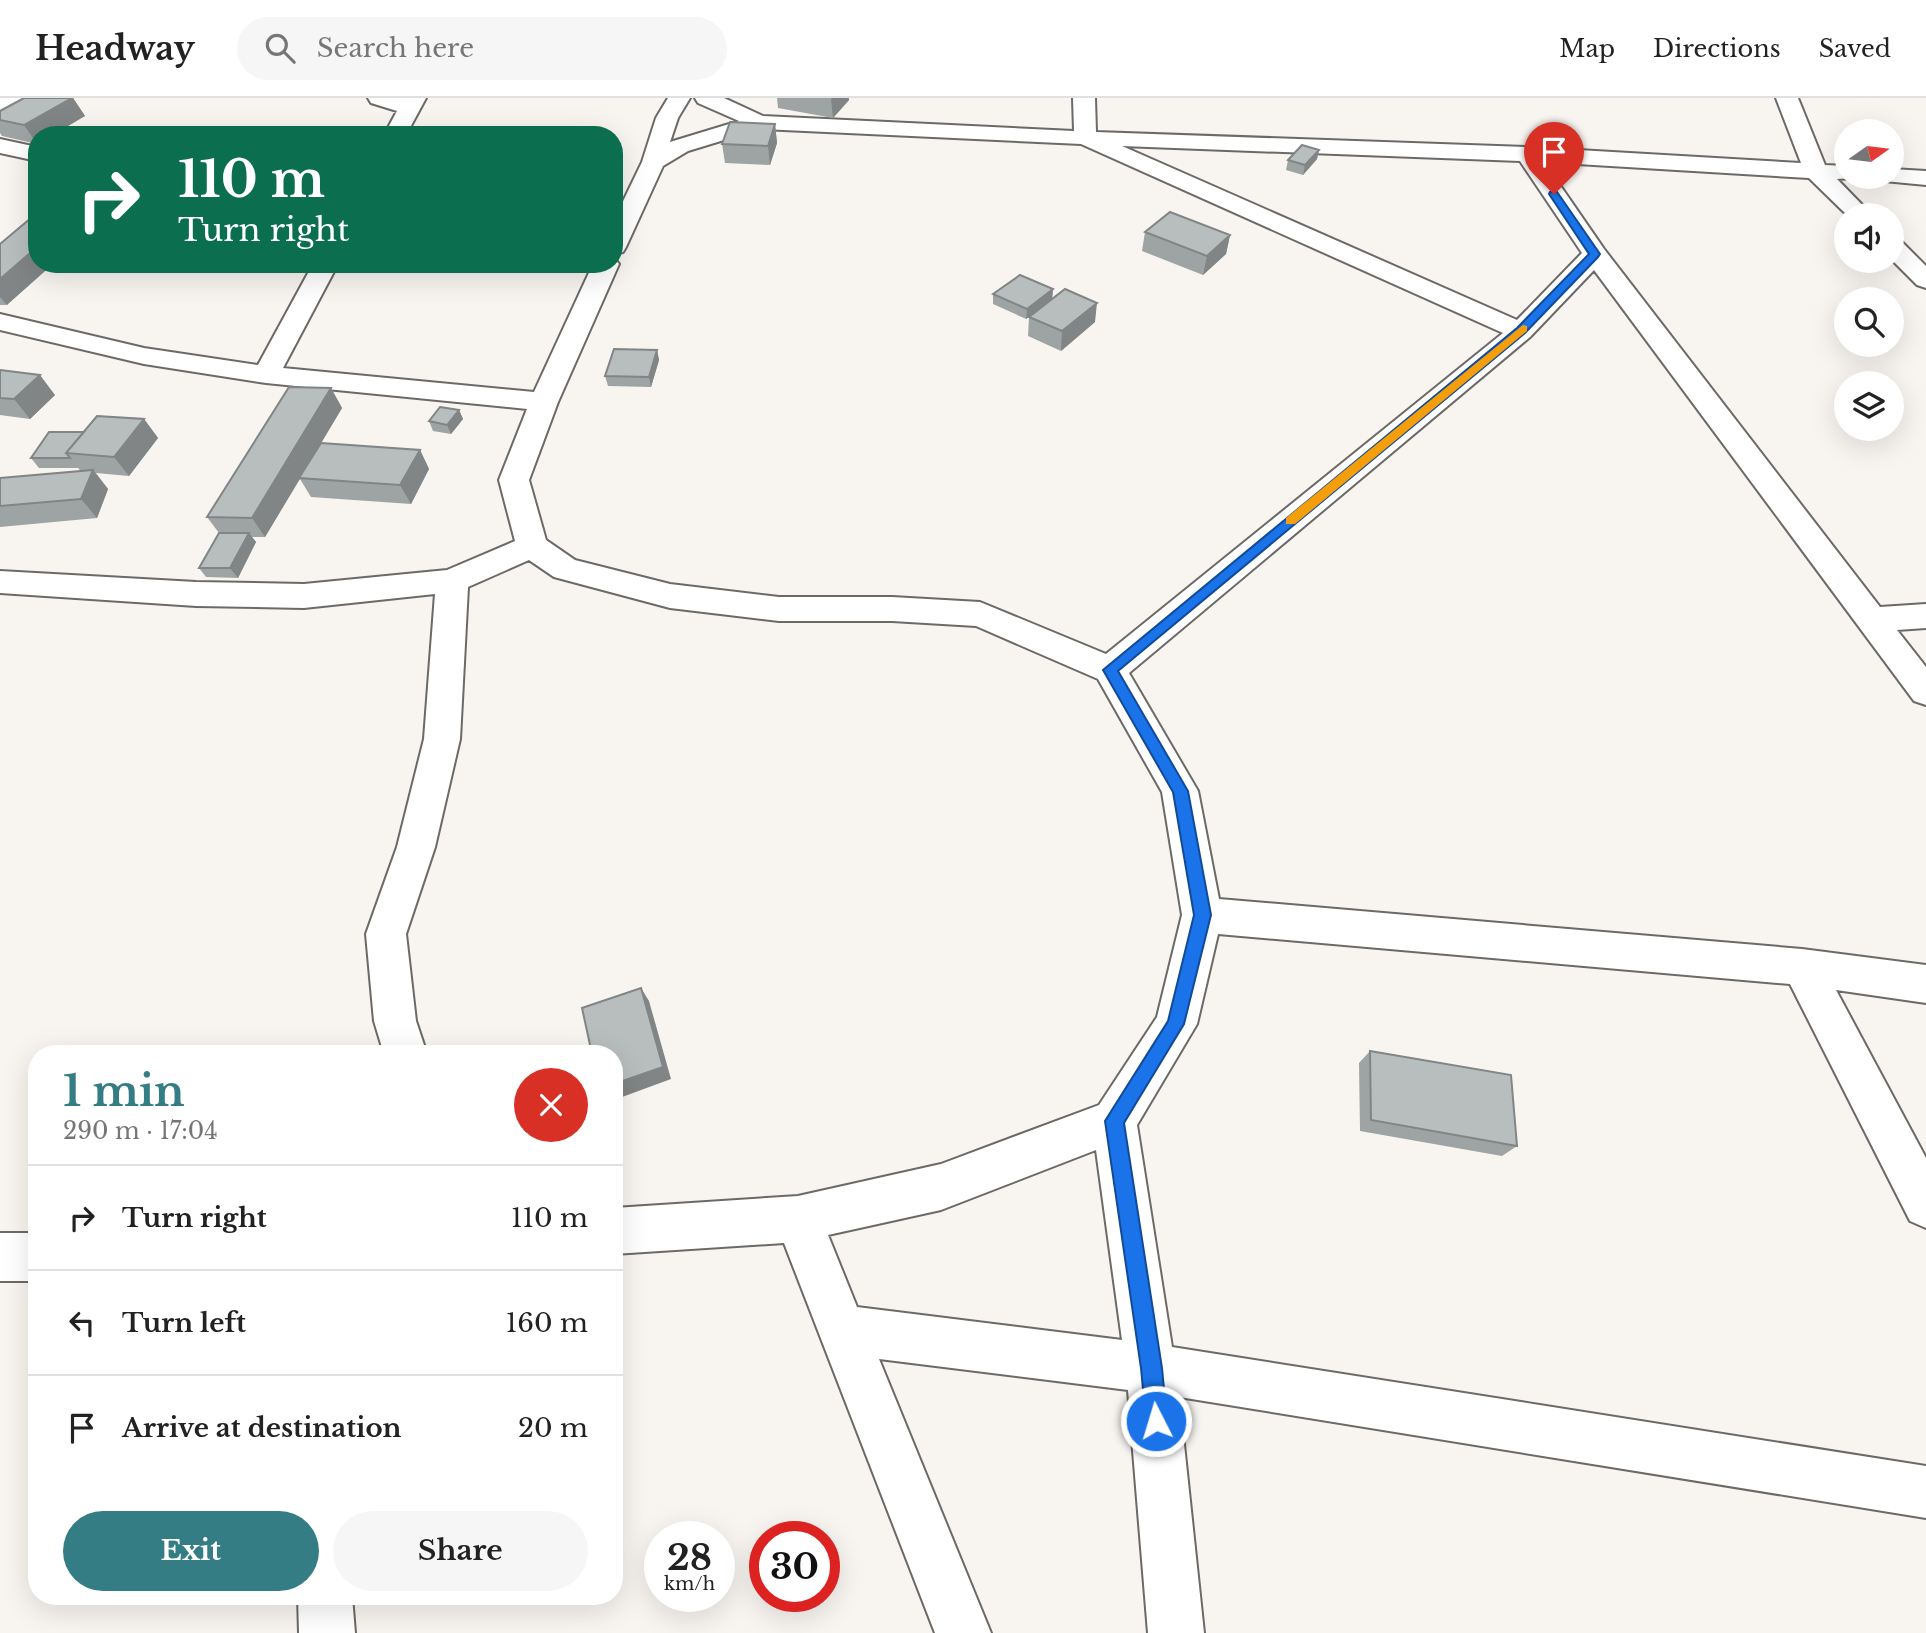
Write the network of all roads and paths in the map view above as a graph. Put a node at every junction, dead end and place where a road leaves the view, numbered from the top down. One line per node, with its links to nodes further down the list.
1 (15, 98): 8 (street)
2 (379, 98): 7 (street)
3 (679, 98): 15 (street)
4 (706, 98): 9 (street)
5 (1084, 98): 11 (street)
6 (1787, 98): 16 (street)
7 (412, 103): 10 (street)
8 (0, 107)
9 (759, 122): 11 (street); 15 (street)
10 (400, 126)
11 (1085, 138): 14 (street); 28 (street)
12 (0, 146): 13 (street)
13 (28, 152)
14 (1527, 154): 16 (street); 22 (street)
15 (653, 162): 21 (street)
16 (1816, 172): 17 (street); 20 (street)
17 (1834, 173)
18 (1904, 176): 19 (street)
19 (1926, 177)
20 (1848, 203)
21 (623, 227)
22 (1595, 254): 28 (street); 35 (street)
23 (1904, 258): 26 (street)
24 (321, 273): 29 (street)
25 (602, 273): 30 (street)
26 (1926, 280)
27 (0, 322): 29 (street)
28 (1521, 331): 36 (street)
29 (266, 376): 30 (street)
30 (544, 402): 31 (street)
31 (532, 546): 32 (street); 36 (street)
32 (452, 580): 33 (street); 41 (street)
33 (0, 582)
34 (1926, 616): 35 (street)
35 (1871, 619): 37 (street)
36 (1110, 670): 38 (street)
37 (1926, 692)
38 (1202, 915): 39 (street); 42 (street)
39 (1802, 967): 40 (street); 43 (street)
40 (1926, 984)
41 (403, 1045)
42 (1114, 1121): 44 (street); 49 (street)
43 (1926, 1205)
44 (798, 1219): 45 (street); 48 (street)
45 (623, 1230)
46 (0, 1257): 47 (street)
47 (28, 1257)
48 (842, 1330): 49 (street); 53 (street)
49 (1152, 1368): 50 (street); 54 (street)
50 (1926, 1492)
51 (325, 1605): 52 (street)
52 (327, 1633)
53 (963, 1633)
54 (1176, 1633)

